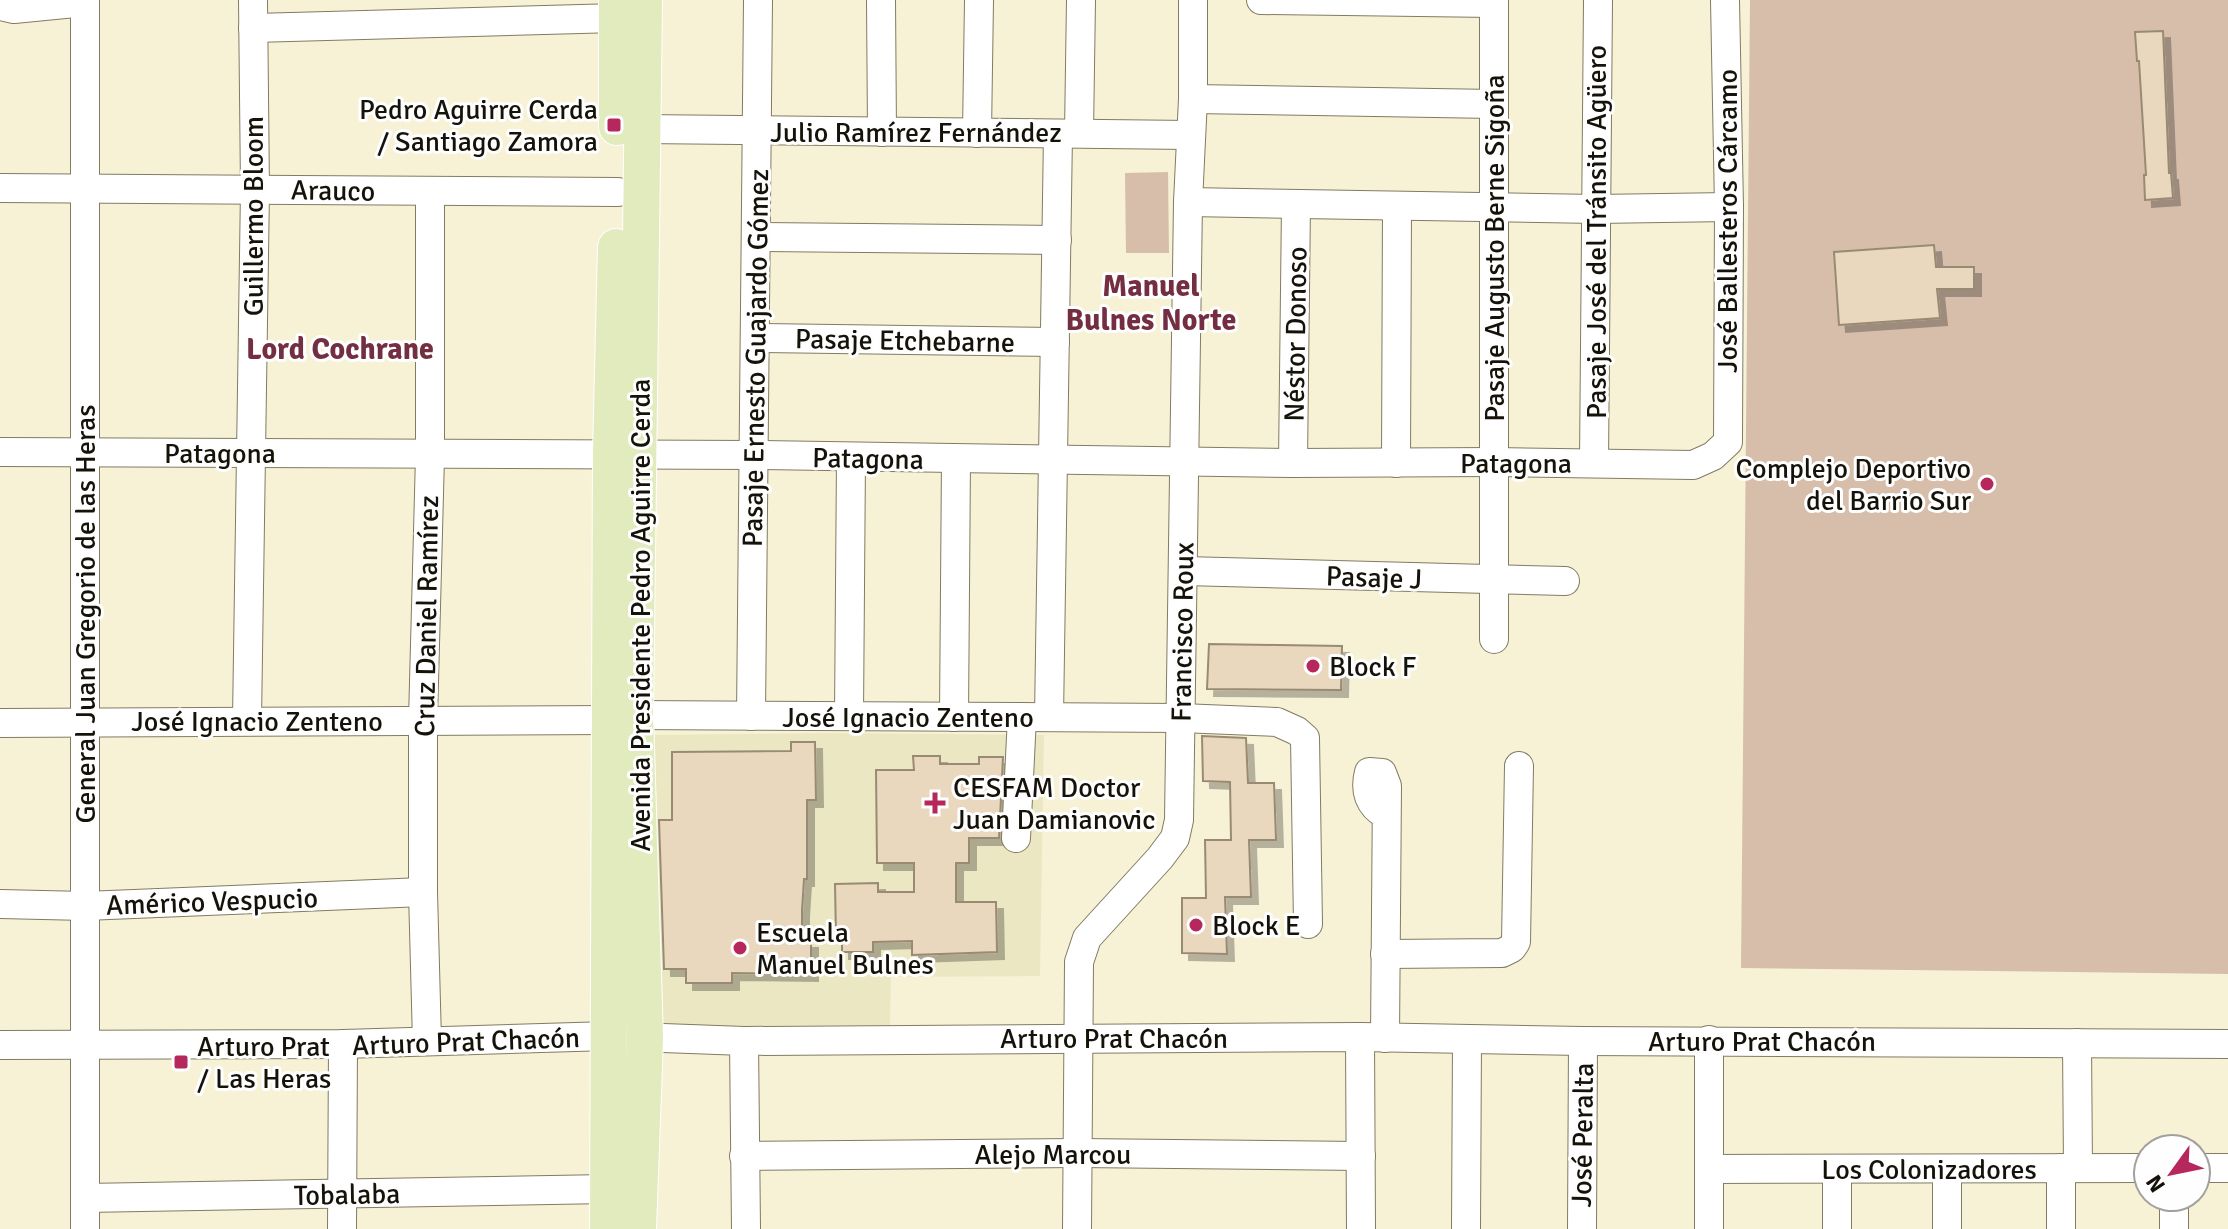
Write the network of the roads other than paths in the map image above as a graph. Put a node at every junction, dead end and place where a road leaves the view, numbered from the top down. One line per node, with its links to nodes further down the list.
1 (758, 0): 17 (street, Pasaje Ernesto Guajardo Gómez)
2 (881, 0): 18 (street)
3 (979, 0): 19 (street)
4 (1081, 0): 20 (street)
5 (1193, 0): 14 (street, Francisco Roux)
6 (1261, 0): 10 (street)
7 (1598, 0): 32 (street, Pasaje José del Tránsito Agüero)
8 (1725, 0): 31 (street, José Ballesteros Cárcamo)
9 (85, 1): 11 (street); 23 (street, General Juan Gregorio de las Heras)
10 (1494, 2): 15 (street, Pasaje Augusto Berne Sigoña)
11 (0, 6)
12 (626, 6): 13 (street); 16 (main road, Avenida Presidente Pedro Aguirre Cerda); 26 (main road, Avenida Presidente Pedro Aguirre Cerda)
13 (253, 14): 24 (street, Guillermo Bloom)
14 (1193, 99): 15 (street); 21 (street, Francisco Roux)
15 (1494, 104): 30 (street, Pasaje Augusto Berne Sigoña)
16 (641, 129): 17 (street, Julio Ramírez Fernández); 41 (main road, Avenida Presidente Pedro Aguirre Cerda)
17 (757, 131): 18 (street, Julio Ramírez Fernández); 33 (street, Pasaje Ernesto Guajardo Gómez)
18 (882, 132): 19 (street, Julio Ramírez Fernández)
19 (977, 133): 20 (street, Julio Ramírez Fernández)
20 (1069, 133): 21 (street, Julio Ramírez Fernández); 34 (street)
21 (1190, 135): 27 (street, Francisco Roux)
22 (0, 188): 23 (street, Arauco)
23 (85, 188): 24 (street, Arauco); 39 (street, General Juan Gregorio de las Heras)
24 (255, 189): 25 (street, Arauco); 40 (street, Guillermo Bloom)
25 (430, 191): 26 (street, Arauco); 43 (street, Cruz Daniel Ramírez)
26 (618, 192): 41 (main road, Avenida Presidente Pedro Aguirre Cerda)
27 (1188, 202): 28 (street); 47 (street, Francisco Roux)
28 (1296, 204): 29 (street); 49 (street, Néstor Donoso)
29 (1397, 206): 30 (street); 50 (street)
30 (1493, 207): 32 (street); 48 (street, Pasaje Augusto Berne Sigoña)
31 (1729, 207): 32 (street); 37 (street, José Ballesteros Cárcamo)
32 (1596, 209): 51 (street, Pasaje José del Tránsito Agüero)
33 (756, 237): 34 (street); 35 (street, Pasaje Ernesto Guajardo Gómez)
34 (1057, 240): 36 (street)
35 (755, 338): 36 (street, Pasaje Etchebarne); 42 (street, Pasaje Ernesto Guajardo Gómez)
36 (1055, 342): 46 (street)
37 (1728, 442): 51 (street, Patagona)
38 (0, 452): 39 (street, Patagona)
39 (85, 452): 40 (street, Patagona); 65 (street, General Juan Gregorio de las Heras)
40 (250, 452): 43 (street, Patagona); 62 (street, Guillermo Bloom)
41 (625, 455): 42 (street, Patagona); 43 (street, Patagona); 60 (main road, Avenida Presidente Pedro Aguirre Cerda)
42 (754, 455): 44 (street, Patagona); 56 (street, Pasaje Ernesto Guajardo Gómez)
43 (430, 456): 63 (street, Cruz Daniel Ramírez)
44 (851, 458): 45 (street, Patagona); 57 (street)
45 (956, 459): 46 (street, Patagona); 58 (street)
46 (1054, 459): 47 (street, Patagona); 59 (street)
47 (1184, 461): 49 (street, Patagona); 52 (street, Francisco Roux)
48 (1494, 462): 50 (street, Patagona); 51 (street, Patagona); 53 (street, Pasaje Augusto Berne Sigoña)
49 (1293, 463): 50 (street, Patagona)
50 (1396, 463)
51 (1594, 463)
52 (1184, 571): 53 (street, Pasaje J); 61 (street, Francisco Roux)
53 (1494, 580): 54 (street, Pasaje J); 55 (street, Pasaje Augusto Berne Sigoña)
54 (1565, 581)
55 (1494, 639)
56 (751, 716): 57 (street, José Ignacio Zenteno); 60 (street, José Ignacio Zenteno)
57 (849, 716): 58 (street, José Ignacio Zenteno)
58 (954, 717): 59 (street, José Ignacio Zenteno)
59 (1036, 717): 61 (street, José Ignacio Zenteno); 68 (street)
60 (622, 718): 63 (street, José Ignacio Zenteno); 74 (main road, Avenida Presidente Pedro Aguirre Cerda); 75 (main road, Avenida Presidente Pedro Aguirre Cerda)
61 (1181, 718): 72 (street, José Ignacio Zenteno); 76 (street, Francisco Roux)
62 (247, 720): 63 (street, José Ignacio Zenteno); 65 (street, José Ignacio Zenteno)
63 (423, 720): 69 (street, Cruz Daniel Ramírez)
64 (0, 723): 65 (street, José Ignacio Zenteno)
65 (85, 723): 71 (street, General Juan Gregorio de las Heras)
66 (1519, 766): 73 (street)
67 (1386, 815): 73 (street)
68 (1016, 838)
69 (423, 892): 71 (street, Américo Vespucio); 80 (street, Cruz Daniel Ramírez)
70 (0, 904): 71 (street, Américo Vespucio)
71 (85, 906): 83 (street, General Juan Gregorio de las Heras)
72 (1308, 924)
73 (1385, 954): 77 (street)
74 (609, 1036): 75 (street, Arturo Prat Chacón); 80 (street, Arturo Prat Chacón); 96 (main road, Avenida Presidente Pedro Aguirre Cerda)
75 (645, 1038): 81 (street, Arturo Prat Chacón); 102 (main road, Avenida Presidente Pedro Aguirre Cerda)
76 (1078, 1038): 77 (street, Arturo Prat Chacón); 81 (street, Arturo Prat Chacón); 88 (street, Francisco Roux)
77 (1372, 1038): 78 (street, Arturo Prat Chacón); 90 (street)
78 (1467, 1040): 82 (street, Arturo Prat Chacón); 106 (street)
79 (1709, 1040): 82 (street, Arturo Prat Chacón); 84 (street, Arturo Prat Chacón); 93 (street)
80 (427, 1041): 85 (street, Arturo Prat Chacón)
81 (744, 1041): 89 (street)
82 (1583, 1041): 107 (street, José Peralta)
83 (85, 1043): 85 (street, Arturo Prat Chacón); 87 (street, Arturo Prat Chacón); 98 (street, General Juan Gregorio de las Heras)
84 (2077, 1043): 86 (street, Arturo Prat Chacón); 91 (street)
85 (343, 1044): 97 (street)
86 (2228, 1044)
87 (0, 1045)
88 (1078, 1153): 89 (street, Alejo Marcou); 90 (street, Alejo Marcou); 104 (street, Francisco Roux)
89 (744, 1156): 103 (street)
90 (1361, 1156): 105 (street)
91 (2069, 1168): 92 (street, Los Colonizadores); 95 (street, Los Colonizadores); 111 (street)
92 (2132, 1168)
93 (1709, 1169): 94 (street, Los Colonizadores); 108 (street)
94 (1837, 1169): 95 (street, Los Colonizadores); 109 (street)
95 (1947, 1169): 110 (street)
96 (608, 1189): 97 (street, Tobalaba); 101 (main road, Avenida Presidente Pedro Aguirre Cerda)
97 (342, 1194): 98 (street, Tobalaba); 100 (street)
98 (85, 1198): 99 (street, General Juan Gregorio de las Heras)
99 (85, 1229)
100 (342, 1229)
101 (608, 1229)
102 (638, 1229)
103 (746, 1229)
104 (1077, 1229)
105 (1361, 1229)
106 (1466, 1229)
107 (1582, 1229)
108 (1709, 1229)
109 (1837, 1229)
110 (1947, 1229)
111 (2061, 1229)

